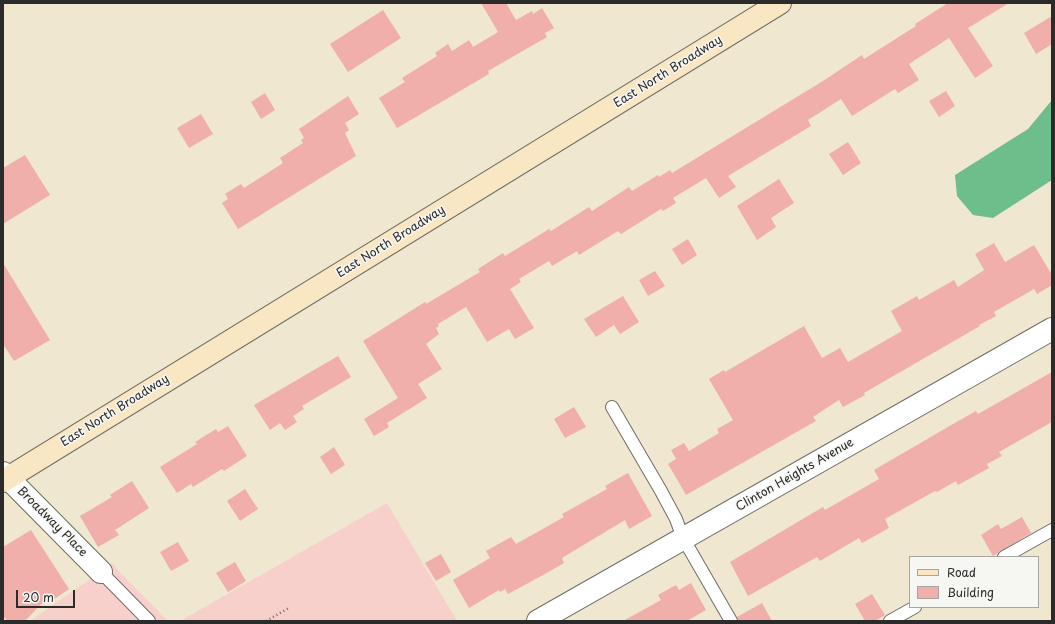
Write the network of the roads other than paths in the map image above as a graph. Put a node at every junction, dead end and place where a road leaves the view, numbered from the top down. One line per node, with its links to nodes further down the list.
1 (780, 3): 4 (main road, East North Broadway)
2 (1052, 329): 6 (street, Clinton Heights Avenue)
3 (612, 407): 6 (lane)
4 (5, 477): 8 (street, Broadway Place)
5 (1052, 530): 7 (lane)
6 (683, 538): 11 (street, Clinton Heights Avenue); 12 (lane)
7 (1006, 556)
8 (101, 572): 10 (lane)
9 (913, 608): 13 (lane)
10 (149, 621)
11 (538, 621)
12 (731, 621)
13 (890, 621)

